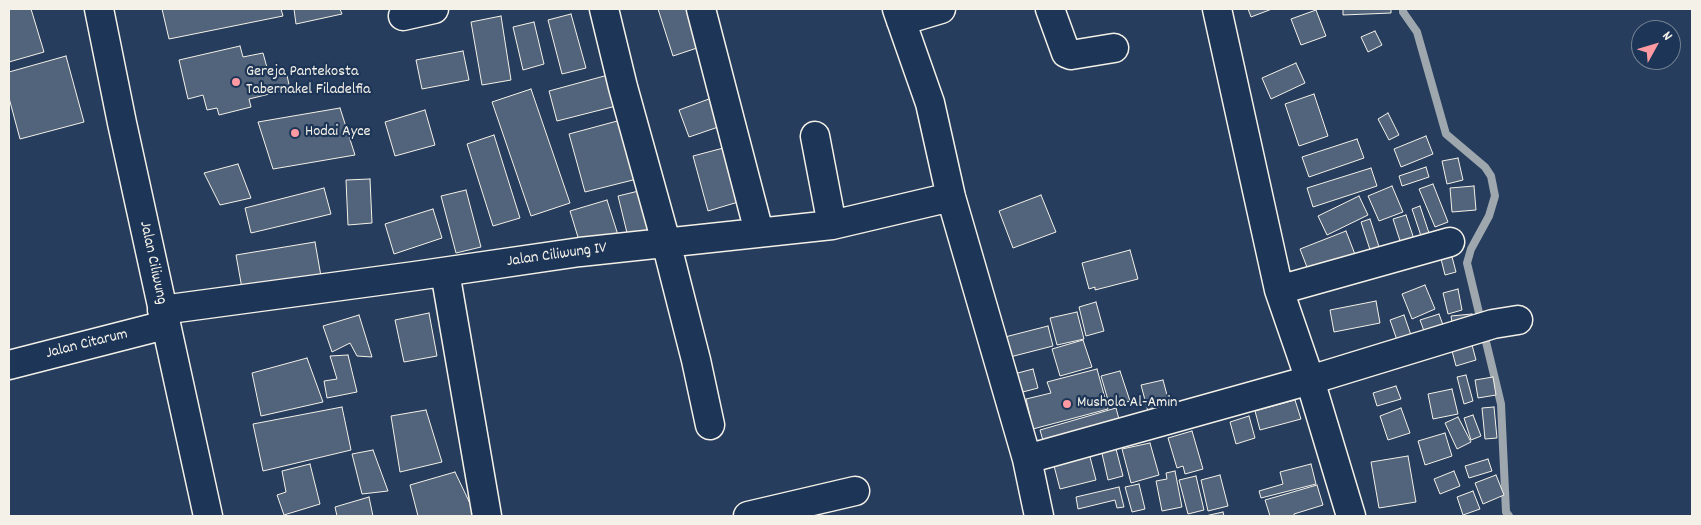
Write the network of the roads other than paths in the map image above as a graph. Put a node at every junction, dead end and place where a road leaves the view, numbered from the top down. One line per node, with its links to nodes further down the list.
1 (99, 9): 19 (street, Jalan Ciliwung)
2 (434, 9): 9 (street)
3 (604, 9): 15 (street)
4 (702, 9): 14 (street)
5 (941, 9): 8 (street)
6 (1050, 9): 10 (street)
7 (1217, 9): 18 (street)
8 (899, 15): 12 (street)
9 (403, 16)
10 (1114, 48)
11 (815, 136): 13 (street)
12 (951, 197): 13 (street, Jalan Ciliwung IV); 24 (street)
13 (832, 225): 14 (street, Jalan Ciliwung IV)
14 (759, 232): 15 (street, Jalan Ciliwung IV)
15 (666, 242): 17 (street, Jalan Ciliwung IV); 23 (street)
16 (1450, 242): 18 (street)
17 (445, 272): 19 (street, Jalan Ciliwung IV); 27 (street)
18 (1279, 290): 22 (street)
19 (164, 317): 21 (street, Jalan Citarum); 26 (street, Jalan Ciliwung)
20 (1495, 325): 22 (street)
21 (9, 365)
22 (1310, 380): 24 (street); 30 (street)
23 (710, 424)
24 (1027, 459): 29 (street)
25 (855, 491): 28 (street)
26 (208, 516)
27 (487, 516)
28 (748, 516)
29 (1039, 516)
30 (1351, 516)

